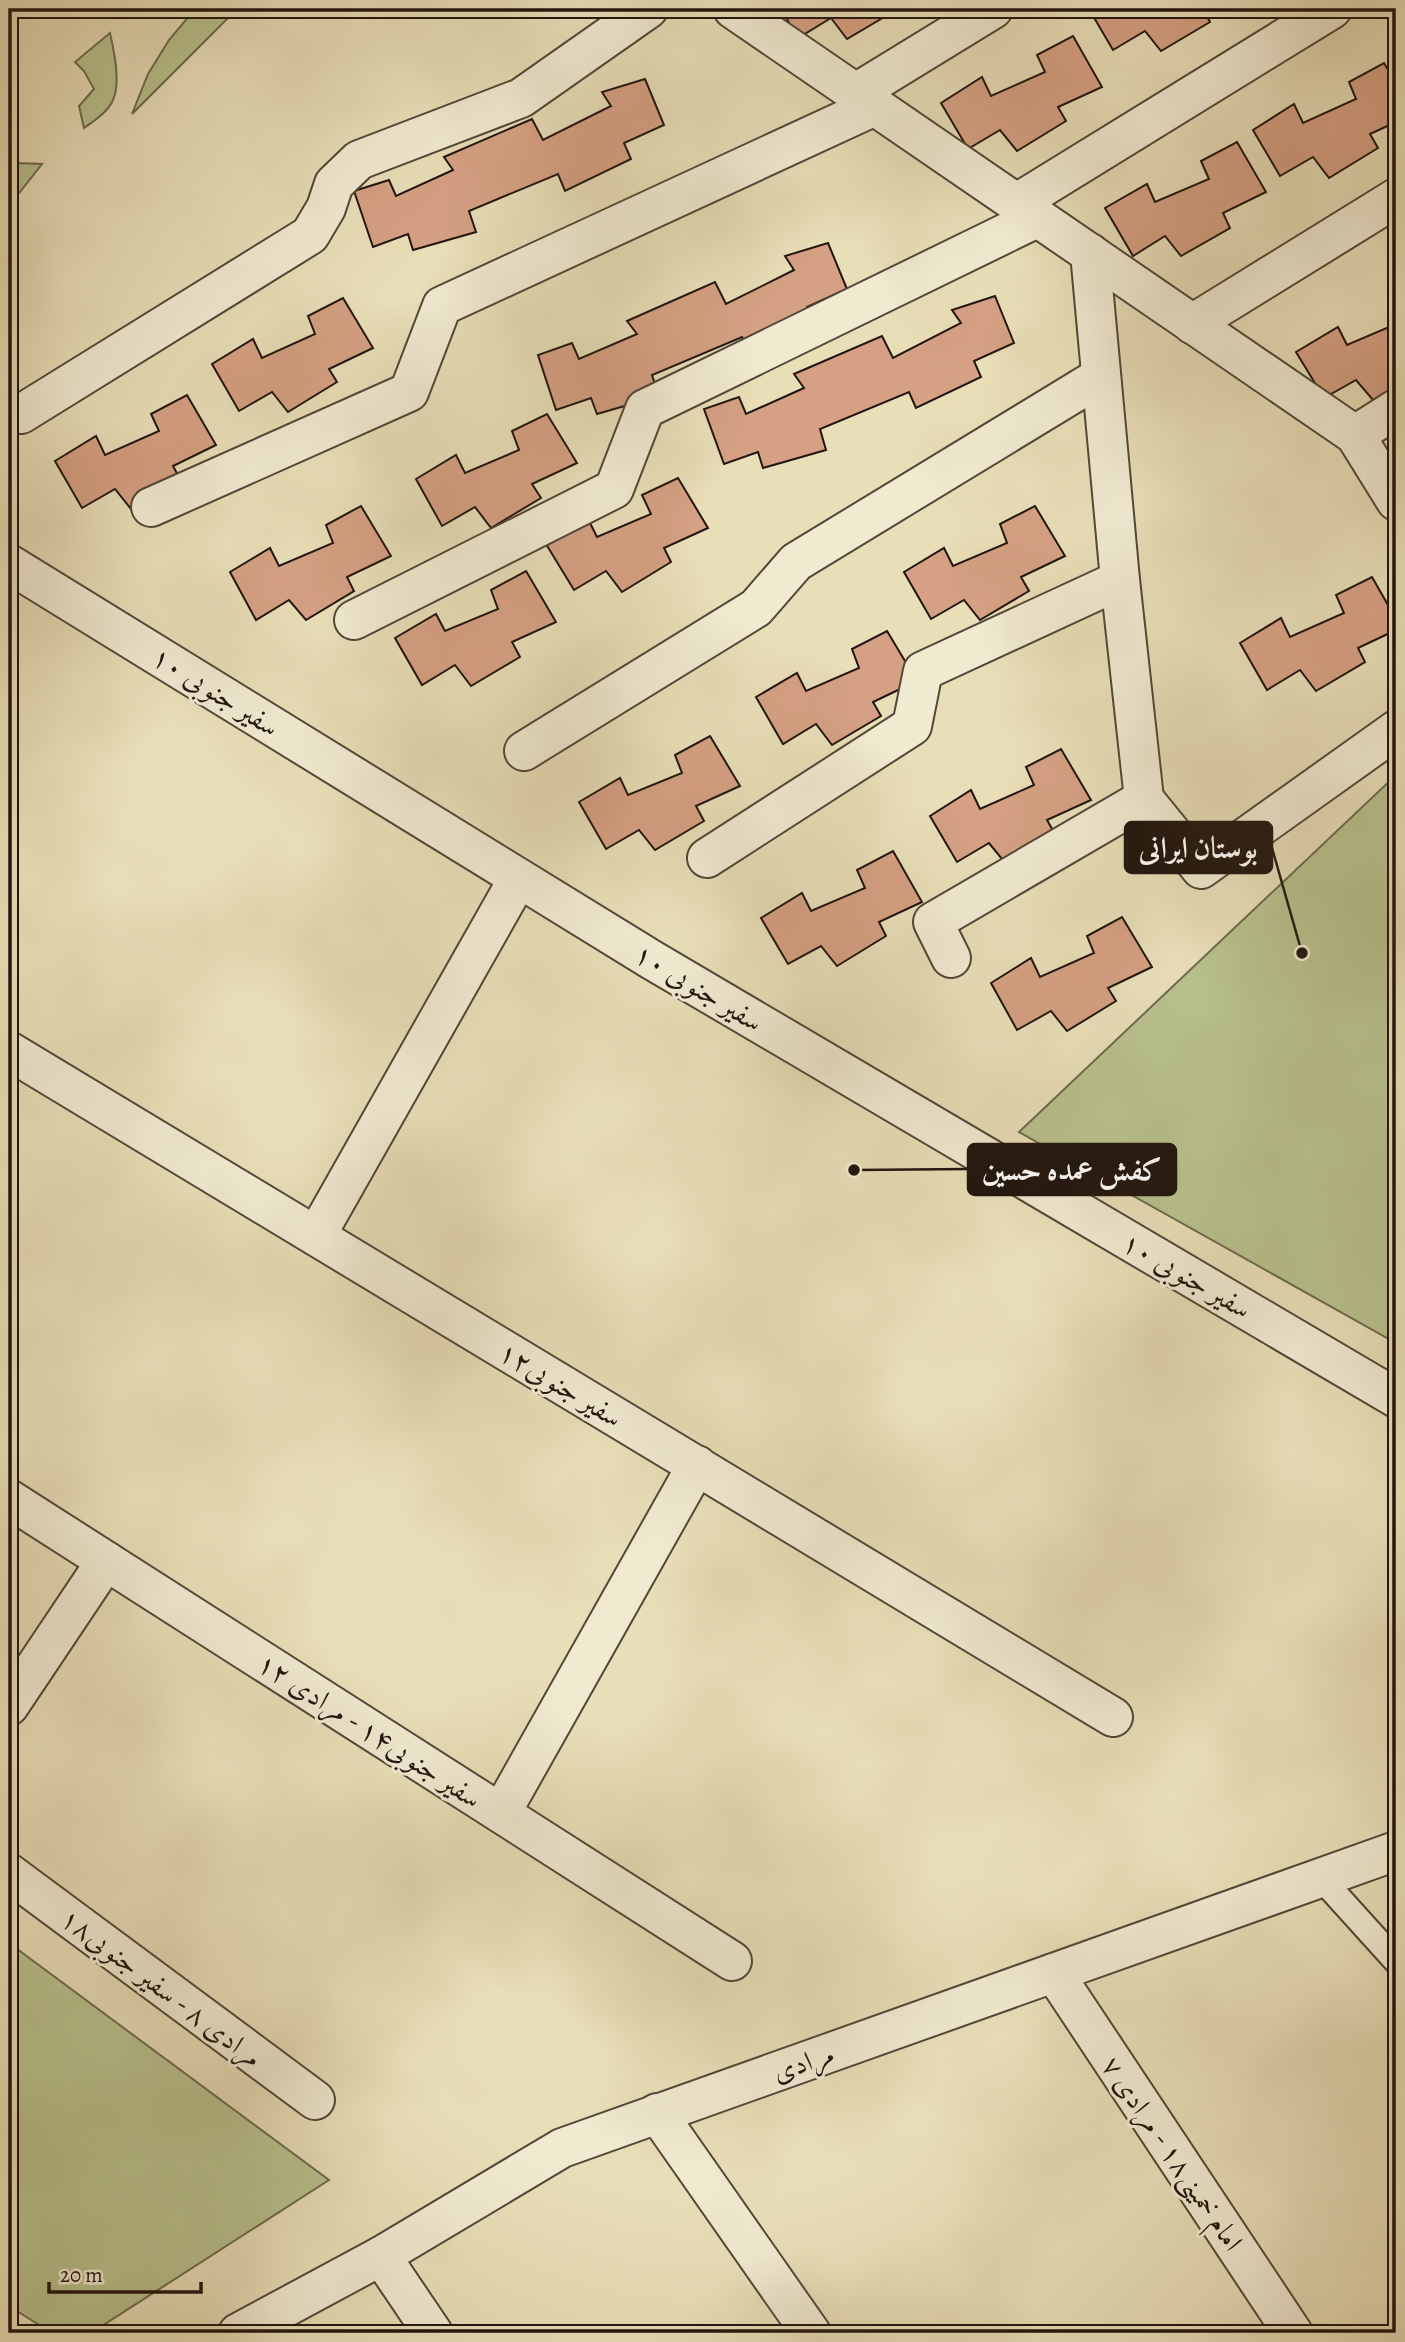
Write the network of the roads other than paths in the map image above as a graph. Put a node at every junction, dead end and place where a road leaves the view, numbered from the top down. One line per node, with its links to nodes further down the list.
1 (648, 9): 12 (street)
2 (733, 9): 5 (street)
3 (993, 9): 5 (street)
4 (1332, 9): 7 (street)
5 (865, 100): 7 (street); 15 (street)
6 (1396, 198): 9 (street)
7 (1027, 210): 8 (street); 18 (street)
8 (1090, 253): 9 (street); 10 (street)
9 (1192, 324): 13 (street)
10 (1100, 377): 17 (street); 20 (street)
11 (1396, 409): 13 (street)
12 (21, 414)
13 (1355, 435): 14 (street)
14 (1396, 501)
15 (151, 507)
16 (9, 564): 23 (street, سفیر جنوبی ۱۰)
17 (1120, 580): 21 (street); 22 (street)
18 (354, 621)
19 (1396, 730): 21 (street)
20 (524, 751)
21 (1144, 799): 24 (street)
22 (707, 858)
23 (518, 879): 26 (street); 27 (street, سفیر جنوبی ۱۰)
24 (951, 958)
25 (9, 1051): 26 (street, سفیر جنوبی۱۲)
26 (316, 1236): 28 (street, سفیر جنوبی۱۲)
27 (1396, 1398)
28 (697, 1465): 32 (street, سفیر جنوبی۱۲); 33 (street)
29 (9, 1499): 30 (street, سفیر جنوبی۱۴ - مرادی ۱۲)
30 (106, 1561): 31 (street); 33 (street, سفیر جنوبی۱۴ - مرادی ۱۲)
31 (9, 1706)
32 (1113, 1717)
33 (501, 1813): 37 (street, سفیر جنوبی۱۴ - مرادی ۱۲)
34 (1396, 1851): 36 (street, مرادی)
35 (9, 1874): 40 (street, مرادی ۸ - سفیر جنوبی۱۸)
36 (1321, 1878): 38 (lane); 39 (street, مرادی)
37 (732, 1961)
38 (1396, 1961)
39 (1054, 1973): 41 (street, مرادی); 46 (street, امام خمینی۱۸ - مرادی ۷)
40 (315, 2100)
41 (657, 2113): 42 (street, مرادی); 45 (street)
42 (381, 2256): 43 (street, مرادی); 44 (street)
43 (238, 2333)
44 (433, 2333)
45 (810, 2333)
46 (1293, 2333)

